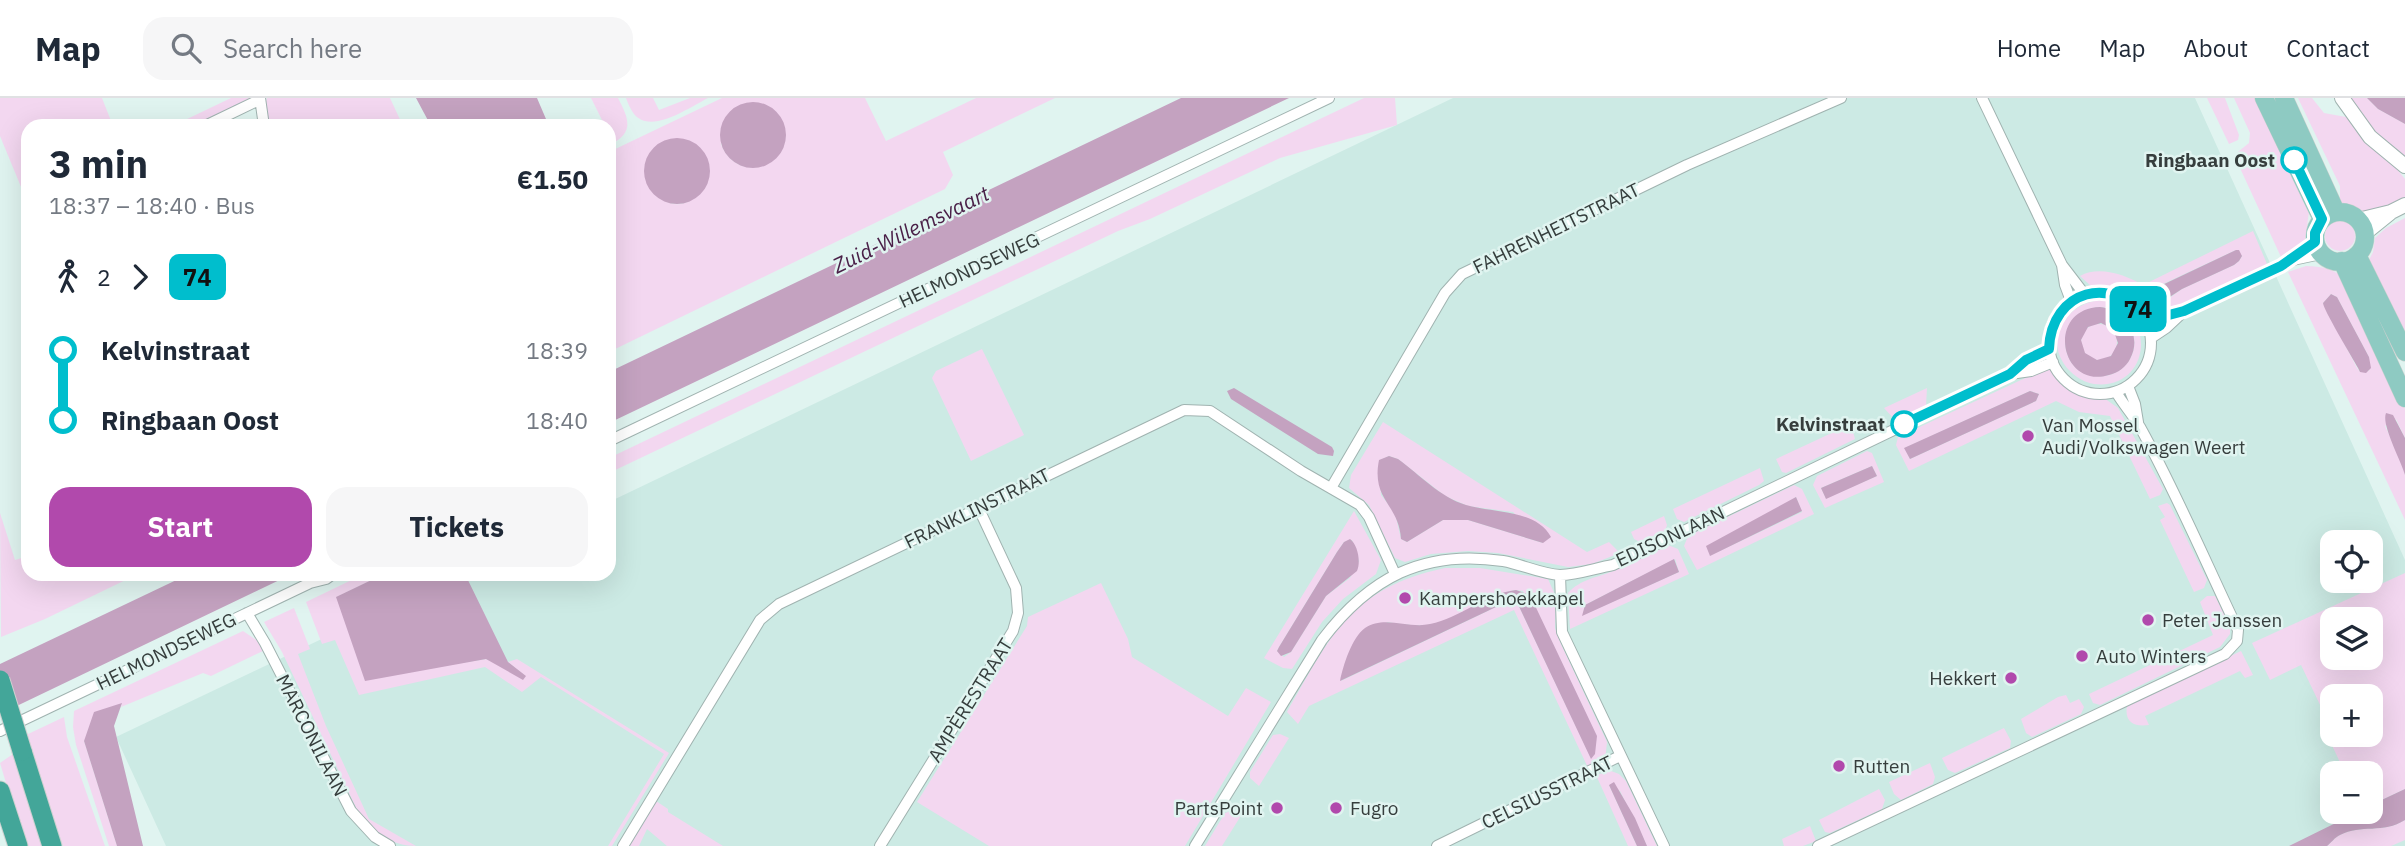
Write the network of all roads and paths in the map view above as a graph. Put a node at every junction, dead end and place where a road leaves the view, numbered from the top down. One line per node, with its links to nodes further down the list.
1 (1329, 98): 30 (street, HELMONDSEWEG)
2 (1841, 98): 31 (street, FAHRENHEITSTRAAT)
3 (1982, 98): 16 (street)
4 (2264, 98): 12 (main road)
5 (2284, 98): 12 (main road)
6 (2342, 98): 10 (street)
7 (260, 99): 8 (street); 9 (street)
8 (219, 119)
9 (263, 119)
10 (2405, 166)
11 (2405, 205): 13 (street)
12 (2329, 216): 13 (main road); 14 (main road)
13 (2361, 227): 15 (main road)
14 (2318, 248): 15 (main road); 19 (street)
15 (2349, 258): 23 (main road); 28 (main road)
16 (2062, 265): 17 (street); 18 (street)
17 (2085, 295): 18 (street); 20 (street)
18 (2071, 301): 22 (street)
19 (2184, 311): 20 (street); 21 (street)
20 (2146, 321): 21 (street)
21 (2151, 338): 26 (street)
22 (2049, 349): 24 (street); 25 (street, EDISONLAAN)
23 (2405, 352)
24 (2053, 362): 25 (street, EDISONLAAN); 27 (street)
25 (2010, 374): 34 (street, EDISONLAAN)
26 (2128, 386): 27 (street); 29 (street)
27 (2116, 392): 29 (street)
28 (2405, 398)
29 (2138, 424): 49 (street)
30 (616, 438)
31 (1331, 488): 32 (street, FRANKLINSTRAAT); 33 (street, FRANKLINSTRAAT)
32 (978, 508): 44 (street, FRANKLINSTRAAT); 45 (street, AMPÈRESTRAAT)
33 (1395, 574): 34 (street, EDISONLAAN); 46 (street, EDISONLAAN)
34 (1560, 575): 39 (street, CELSIUSSTRAAT)
35 (318, 581): 36 (street, HELMONDSEWEG)
36 (247, 613): 38 (street, HELMONDSEWEG); 43 (street, MARCONILAAN)
37 (0, 680): 42 (highway, bridge)
38 (0, 731)
39 (1620, 756): 47 (street, CELSIUSSTRAAT); 48 (street, CELSIUSSTRAAT)
40 (0, 792): 41 (highway)
41 (18, 846)
42 (52, 846)
43 (390, 846)
44 (623, 846)
45 (880, 846)
46 (1195, 846)
47 (1437, 846)
48 (1664, 846)
49 (1818, 846)

